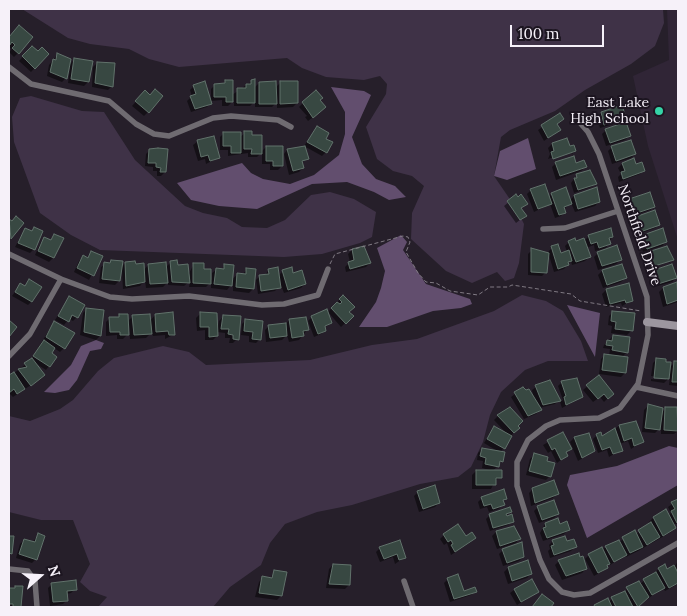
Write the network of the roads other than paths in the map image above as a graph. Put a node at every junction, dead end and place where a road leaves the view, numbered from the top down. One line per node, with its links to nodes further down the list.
1 (9, 67): 3 (street)
2 (581, 124): 4 (street, Northfield Drive)
3 (291, 127)
4 (618, 211): 5 (street); 9 (street, Northfield Drive)
5 (543, 229)
6 (9, 254): 8 (street)
7 (328, 269): 8 (street)
8 (61, 279): 11 (street)
9 (648, 322): 10 (street); 12 (street, Northfield Drive)
10 (678, 326)
11 (9, 356)
12 (636, 387): 13 (street); 14 (street, Northfield Drive)
13 (678, 396)
14 (678, 543)
15 (9, 569): 17 (street)
16 (404, 581): 18 (street)
17 (37, 607)
18 (413, 607)

